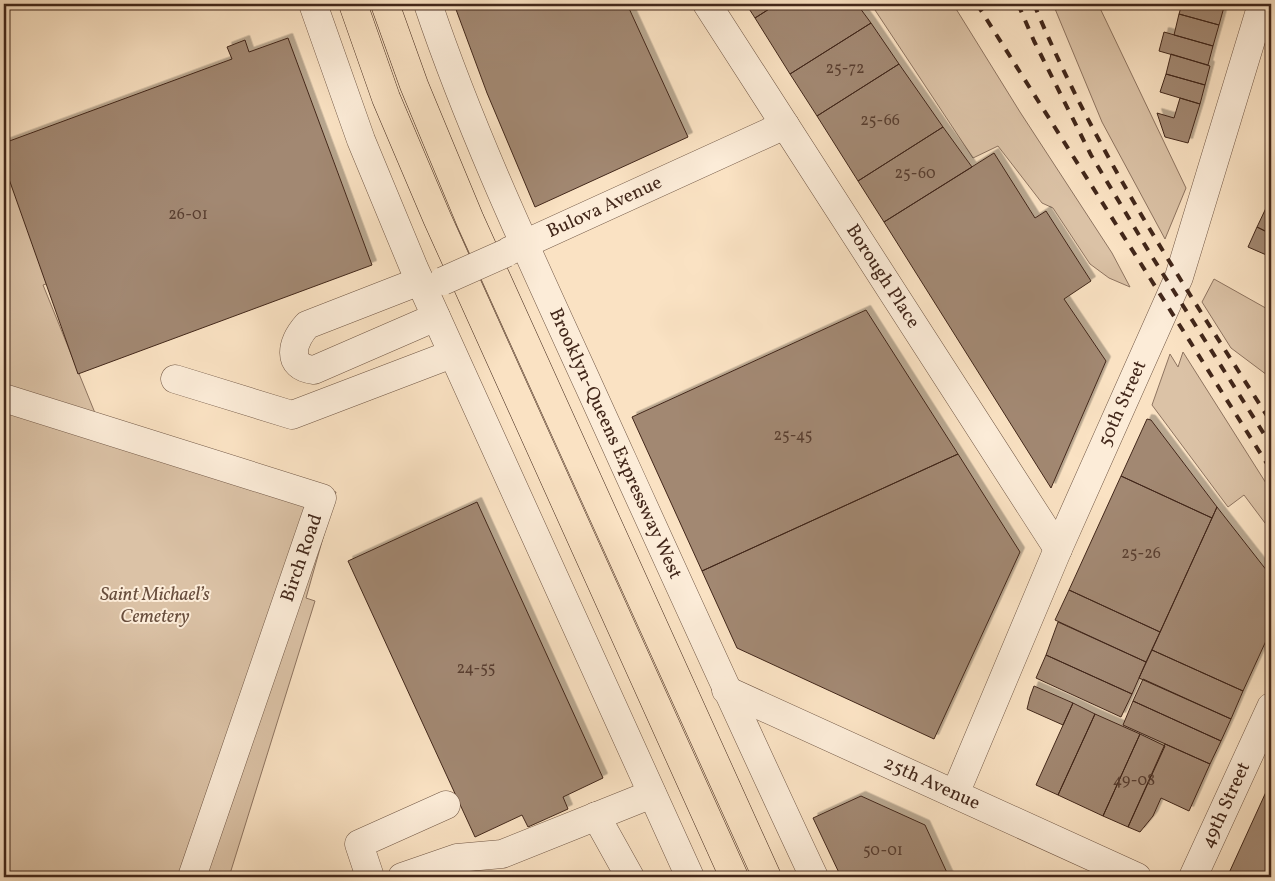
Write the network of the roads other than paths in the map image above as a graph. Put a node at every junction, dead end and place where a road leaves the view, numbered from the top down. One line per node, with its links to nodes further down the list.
1 (313, 4): 9 (street)
2 (353, 4): 27 (highway)
3 (385, 4): 19 (highway, Brooklyn-Queens Expressway West)
4 (428, 4): 8 (street, Brooklyn-Queens Expressway West)
5 (707, 4): 7 (street, Borough Place)
6 (1262, 4): 14 (street, 50th Street)
7 (785, 125): 8 (street, Bulova Avenue); 14 (street, Borough Place)
8 (515, 249): 9 (street, Bulova Avenue, bridge); 15 (street, Brooklyn-Queens Expressway West)
9 (429, 284): 10 (street); 10 (street, Bulova Avenue)
10 (436, 317): 11 (street)
11 (452, 354): 12 (street); 17 (street)
12 (176, 379)
13 (4, 398): 22 (street, Birch Road)
14 (1058, 549): 18 (street, 50th Street)
15 (726, 690): 18 (street, 25th Avenue); 30 (street, Brooklyn-Queens Expressway West)
16 (1271, 707): 32 (street, 49th Street)
17 (652, 794): 21 (street); 26 (street)
18 (955, 794): 31 (street, 25th Avenue)
19 (735, 802): 28 (highway, Brooklyn-Queens Expressway West); 29 (highway)
20 (446, 805): 23 (street)
21 (596, 816): 24 (street); 25 (street)
22 (192, 877)
23 (370, 877)
24 (402, 877)
25 (630, 877)
26 (690, 877)
27 (734, 877)
28 (767, 877)
29 (772, 877)
30 (814, 877)
31 (1137, 877)
32 (1193, 877)

